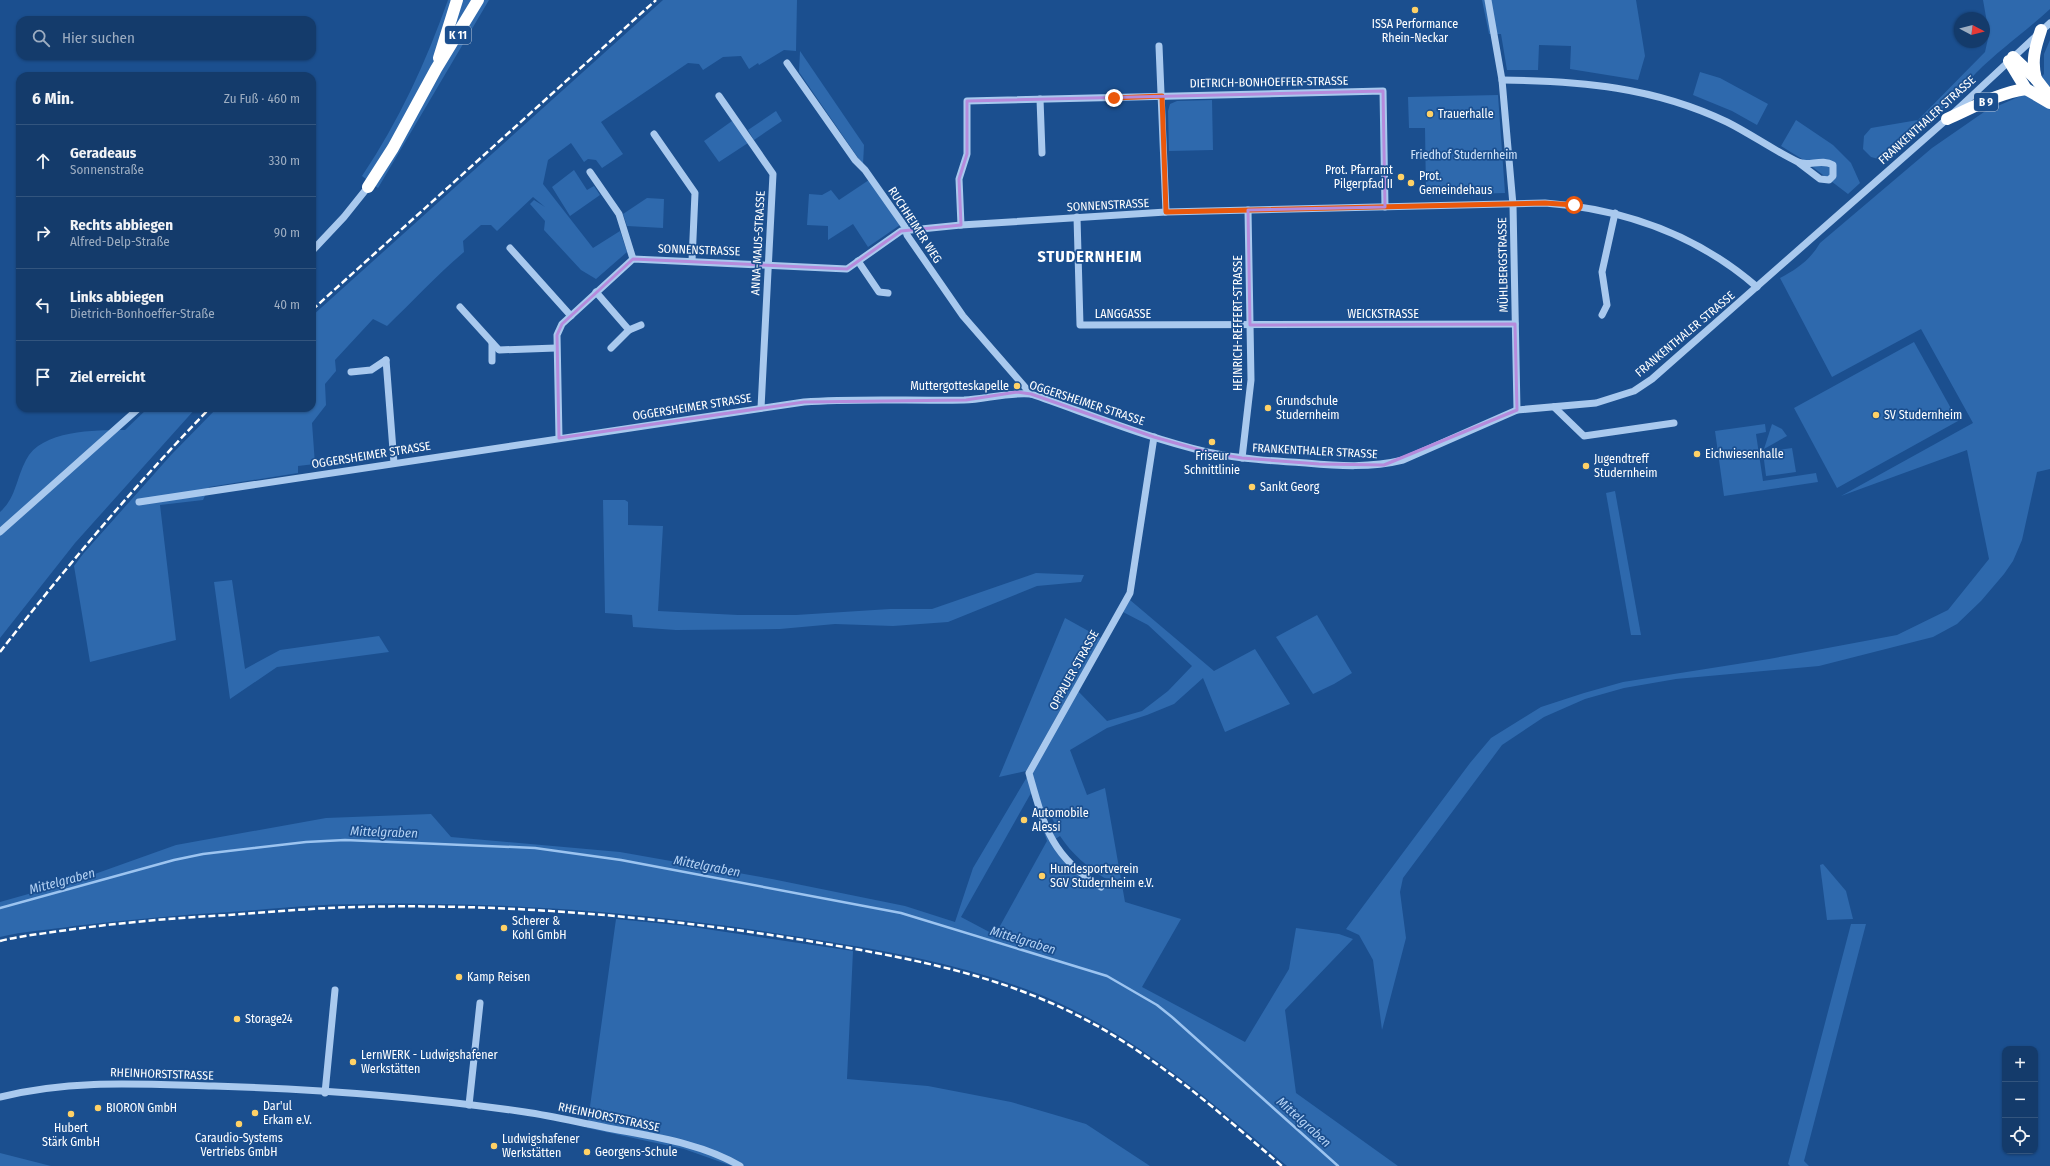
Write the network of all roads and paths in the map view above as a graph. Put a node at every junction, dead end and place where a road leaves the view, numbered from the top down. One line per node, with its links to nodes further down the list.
1 (457, 0): 8 (highway, K 11)
2 (478, 0): 8 (highway, K 11)
3 (1488, 0): 10 (street, MÜHLBERGSTRASSE)
4 (2045, 27): 6 (street, FRANKENTHALER STRASSE); 9 (highway)
5 (1160, 46): 13 (street)
6 (2011, 59): 9 (highway); 11 (highway); 17 (street, FRANKENTHALER STRASSE)
7 (788, 63): 30 (street, RUCHHEIMER WEG)
8 (436, 69): 22 (highway)
9 (2036, 79): 14 (highway)
10 (1502, 80): 20 (street); 23 (street, MÜHLBERGSTRASSE)
11 (2026, 89): 16 (highway); 17 (highway, B 9)
12 (719, 96): 36 (street, ANNA-MAUS-STRASSE)
13 (1162, 96): 15 (street, DIETRICH-BONHOEFFER-STRASSE); 24 (street, DIETRICH-BONHOEFFER-STRASSE); 26 (street)
14 (2050, 97)
15 (1040, 99): 19 (street); 29 (street, DIETRICH-BONHOEFFER-STRASSE)
16 (2050, 103)
17 (1947, 119): 37 (street, FRANKENTHALER STRASSE)
18 (654, 134): 34 (street)
19 (1042, 153)
20 (1799, 163)
21 (590, 172): 33 (street)
22 (368, 186): 31 (street)
23 (1513, 205): 24 (street, SONNENSTRASSE); 27 (street, SONNENSTRASSE); 43 (street, MÜHLBERGSTRASSE)
24 (1385, 207): 25 (street, SONNENSTRASSE)
25 (1248, 210): 26 (street, SONNENSTRASSE); 45 (street, HEINRICH-REFFERT-STRASSE)
26 (1166, 212): 28 (street, SONNENSTRASSE)
27 (1615, 213): 37 (street, SONNENSTRASSE); 41 (street)
28 (1077, 217): 29 (street, SONNENSTRASSE); 45 (street, LANGGASSE)
29 (961, 226): 30 (street, SONNENSTRASSE)
30 (906, 231): 35 (street, SONNENSTRASSE); 52 (street, RUCHHEIMER WEG)
31 (316, 247)
32 (510, 248): 42 (street)
33 (633, 259): 34 (street, SONNENSTRASSE); 38 (street)
34 (692, 261): 36 (street, SONNENSTRASSE)
35 (858, 261): 36 (street, SONNENSTRASSE); 39 (street)
36 (768, 264): 54 (street, ANNA-MAUS-STRASSE)
37 (1757, 287): 53 (street, FRANKENTHALER STRASSE)
38 (596, 292): 42 (street); 46 (street)
39 (888, 293)
40 (460, 307): 47 (street)
41 (1602, 315)
42 (570, 316): 48 (street)
43 (1515, 324): 45 (street, WEICKSTRASSE); 55 (street, MÜHLBERGSTRASSE)
44 (641, 325): 46 (street)
45 (1250, 325): 60 (street, HEINRICH-REFFERT-STRASSE)
46 (629, 330): 49 (street)
47 (492, 343): 48 (street); 50 (street)
48 (556, 348): 59 (street)
49 (611, 348)
50 (492, 360)
51 (351, 372): 61 (street)
52 (1031, 394): 54 (street, OGGERSHEIMER STRASSE); 58 (street, OGGERSHEIMER STRASSE)
53 (1554, 407): 55 (street, FRANKENTHALER STRASSE); 57 (street)
54 (761, 408): 59 (street, OGGERSHEIMER STRASSE)
55 (1517, 410): 60 (street, FRANKENTHALER STRASSE)
56 (134, 412): 63 (street)
57 (1674, 423)
58 (1154, 437): 60 (street, OGGERSHEIMER STRASSE); 64 (street, OPPAUER STRASSE)
59 (559, 438): 61 (street, OGGERSHEIMER STRASSE)
60 (1242, 458)
61 (394, 462): 62 (street, OGGERSHEIMER STRASSE)
62 (139, 502)
63 (0, 532)
64 (1101, 887)
65 (335, 990): 67 (street)
66 (480, 1003): 69 (street)
67 (325, 1093): 68 (street, RHEINHORSTSTRASSE); 69 (street, RHEINHORSTSTRASSE)
68 (0, 1097)
69 (469, 1105): 70 (street, RHEINHORSTSTRASSE)
70 (740, 1166)

